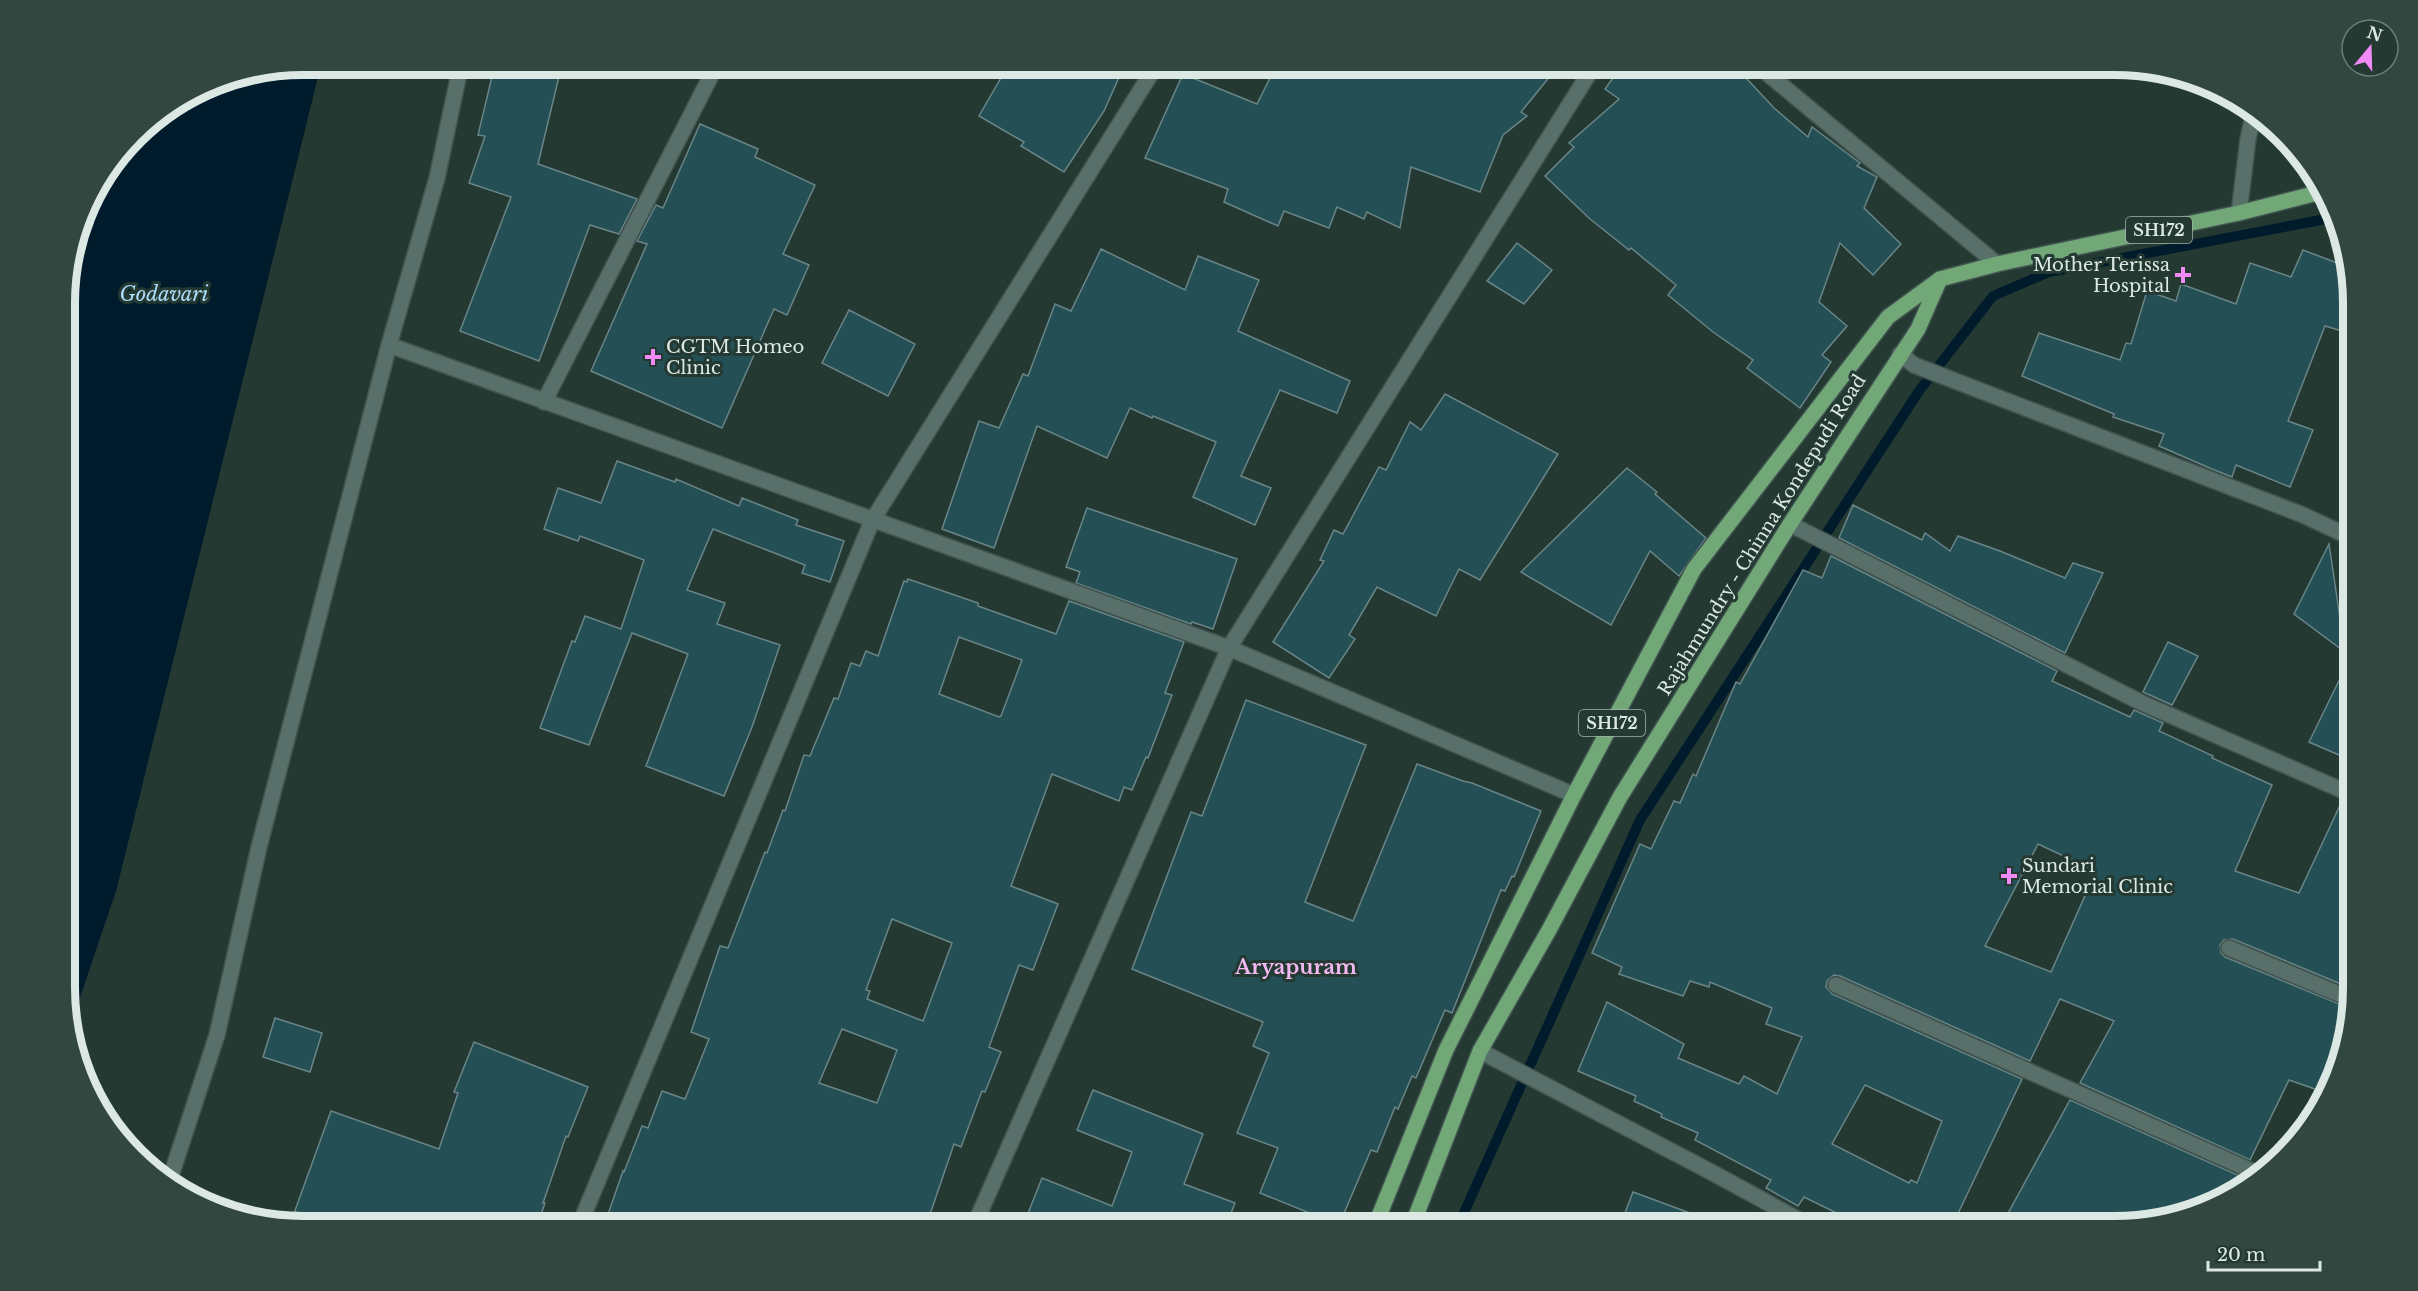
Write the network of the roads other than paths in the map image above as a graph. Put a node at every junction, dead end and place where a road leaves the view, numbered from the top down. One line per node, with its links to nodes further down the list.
1 (459, 75): 11 (street)
2 (711, 75): 13 (street)
3 (1149, 75): 14 (street)
4 (1588, 75): 17 (street)
5 (1769, 75): 9 (street)
6 (2252, 121): 8 (street)
7 (2315, 194): 8 (main road, SH172)
8 (2239, 213): 9 (main road, SH172)
9 (1997, 264): 10 (main road, SH172)
10 (1940, 279): 12 (main road, Rajahmundry - Chinna Kondepudi Road / SH172); 19 (main road, SH172)
11 (389, 345): 13 (street); 25 (street)
12 (1900, 354): 15 (main road, Rajahmundry - Chinna Kondepudi Road / SH172); 16 (street)
13 (544, 402): 14 (street)
14 (872, 521): 17 (street); 26 (street)
15 (1790, 524): 18 (street); 23 (main road, Rajahmundry - Chinna Kondepudi Road / SH172)
16 (2343, 534)
17 (1229, 648): 19 (street); 27 (street)
18 (2343, 791)
19 (1574, 795): 28 (main road, SH172)
20 (2229, 948): 22 (street)
21 (1836, 985): 24 (street)
22 (2343, 996)
23 (1480, 1051): 29 (main road, Rajahmundry - Chinna Kondepudi Road / SH172); 30 (street)
24 (2252, 1171)
25 (171, 1175)
26 (583, 1216)
27 (978, 1216)
28 (1378, 1216)
29 (1416, 1216)
30 (1791, 1216)

